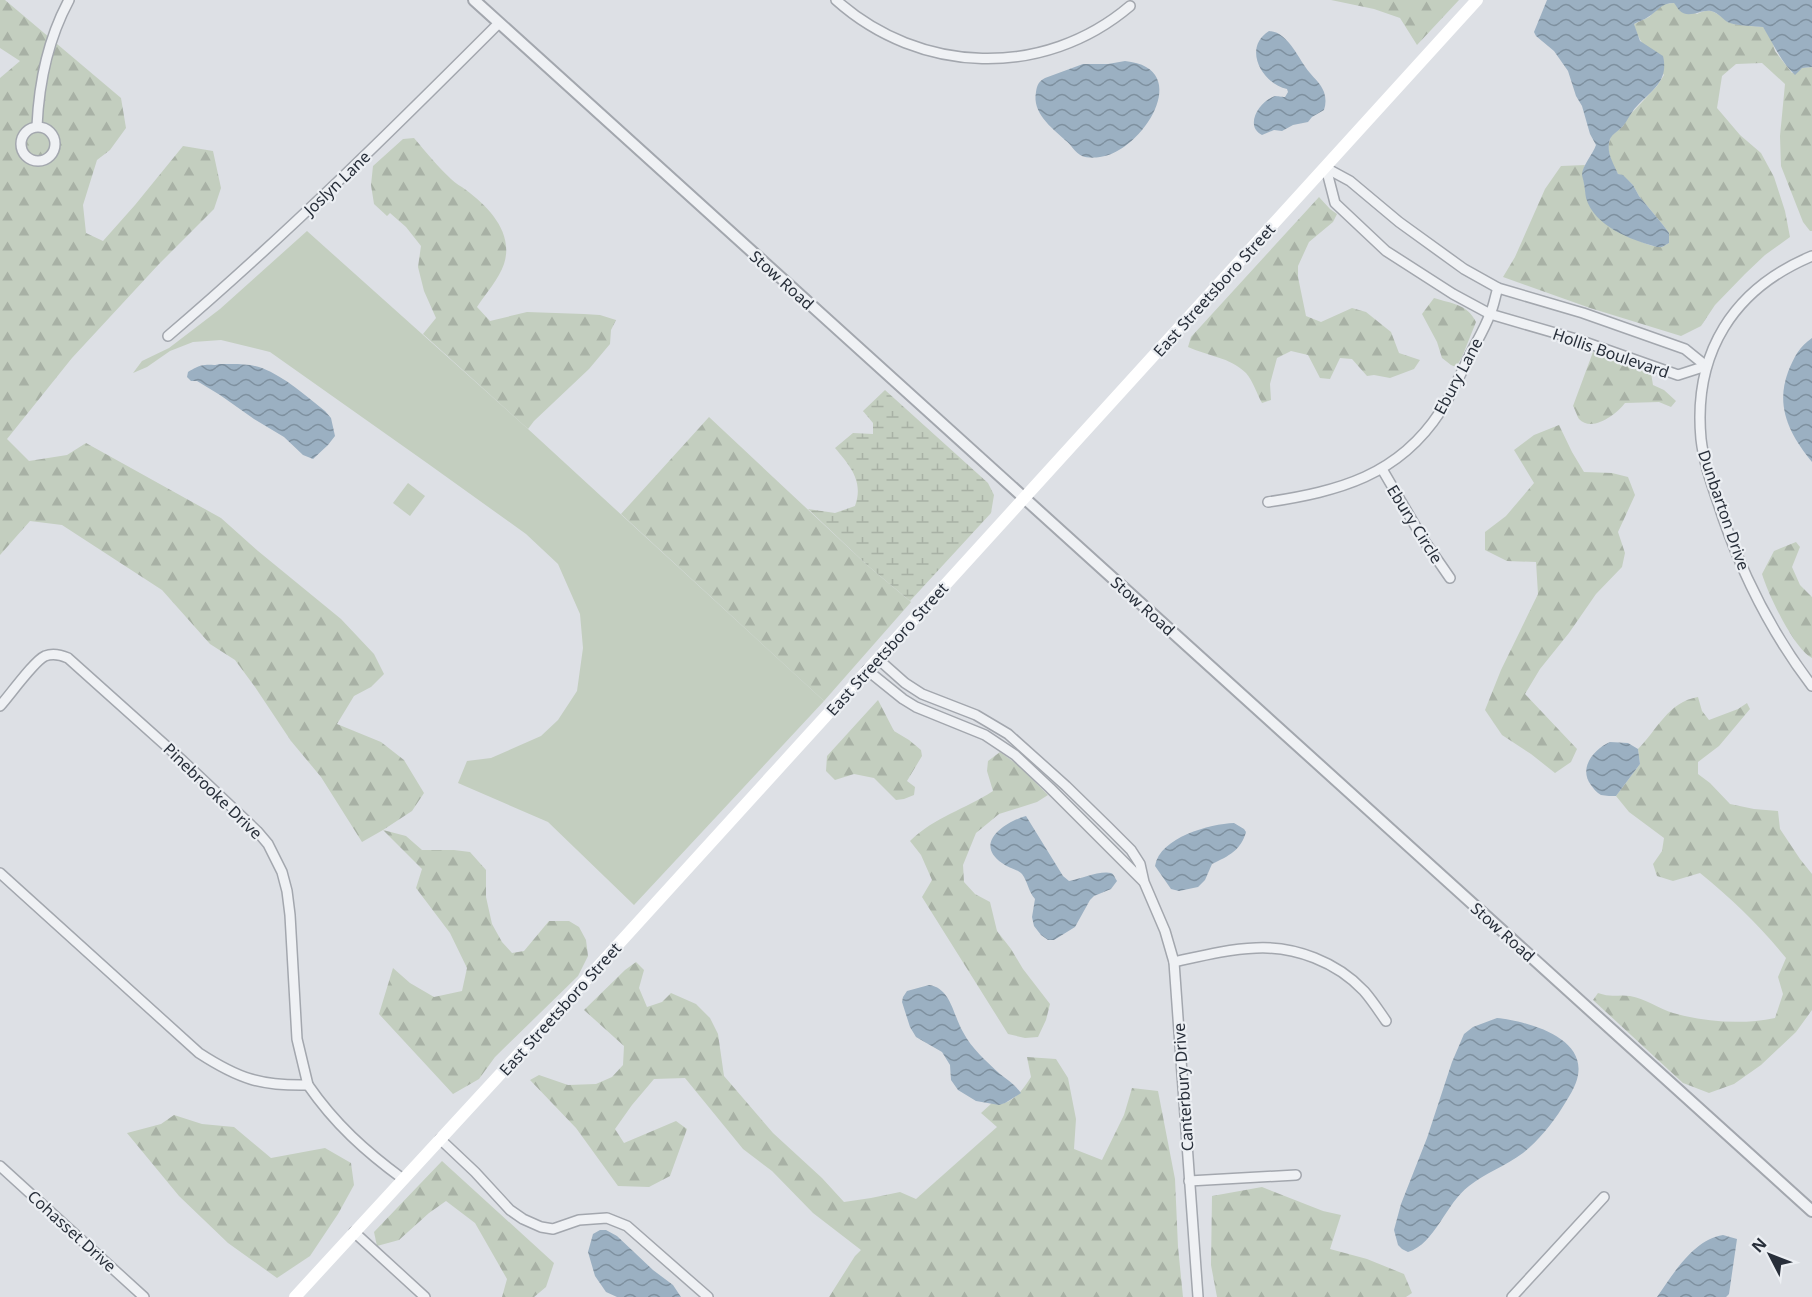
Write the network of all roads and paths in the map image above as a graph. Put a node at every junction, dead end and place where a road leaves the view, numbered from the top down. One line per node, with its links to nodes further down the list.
1 (69, 0): 7 (street)
2 (474, 0): 6 (street, Stow Road)
3 (836, 0): 5 (street)
4 (1477, 0): 8 (main road, East Streetsboro Street)
5 (1130, 6)
6 (499, 23): 12 (street, Joslyn Lane); 15 (street, Stow Road)
7 (37, 126)
8 (1326, 168): 10 (street, Hollis Boulevard); 11 (street, Hollis Boulevard); 15 (main road, East Streetsboro Street)
9 (1812, 256): 13 (street, Dunbarton Drive)
10 (1498, 288): 11 (street, Ebury Lane); 13 (street, Hollis Boulevard)
11 (1490, 314): 13 (street, Hollis Boulevard); 14 (street, Ebury Lane)
12 (168, 336)
13 (1706, 366): 20 (street, Dunbarton Drive)
14 (1382, 469): 16 (street, Ebury Lane); 17 (street, Ebury Circle)
15 (1024, 499): 18 (main road, East Streetsboro Street); 39 (street, Stow Road)
16 (1268, 502)
17 (1450, 578)
18 (878, 659): 19 (main road, East Streetsboro Street); 22 (street, Canterbury Drive)
19 (867, 670): 23 (street, Canterbury Drive); 33 (main road, East Streetsboro Street)
20 (1812, 686)
21 (0, 706): 32 (street, Pinebrooke Drive)
22 (1016, 741): 23 (street); 24 (street, Canterbury Drive)
23 (1008, 750): 25 (street, Canterbury Drive)
24 (1066, 786): 25 (street); 26 (street, Canterbury Drive)
25 (1058, 795): 27 (street, Canterbury Drive)
26 (1108, 827): 27 (street); 29 (street, Canterbury Drive)
27 (1099, 836): 29 (street, Canterbury Drive)
28 (0, 873): 32 (street)
29 (1144, 882): 30 (street, Canterbury Drive)
30 (1174, 962): 31 (street); 37 (street, Canterbury Drive)
31 (1386, 1021)
32 (308, 1085): 36 (street, Pinebrooke Drive)
33 (440, 1139): 36 (main road, East Streetsboro Street); 44 (street)
34 (0, 1166): 41 (street, Cohasset Drive)
35 (1296, 1174): 37 (street)
36 (403, 1179): 40 (main road, East Streetsboro Street)
37 (1190, 1181): 45 (street, Canterbury Drive)
38 (1604, 1197): 46 (street)
39 (1812, 1211)
40 (354, 1232): 42 (main road, East Streetsboro Street); 43 (street)
41 (144, 1297)
42 (295, 1297)
43 (425, 1297)
44 (708, 1297)
45 (1198, 1297)
46 (1512, 1297)

